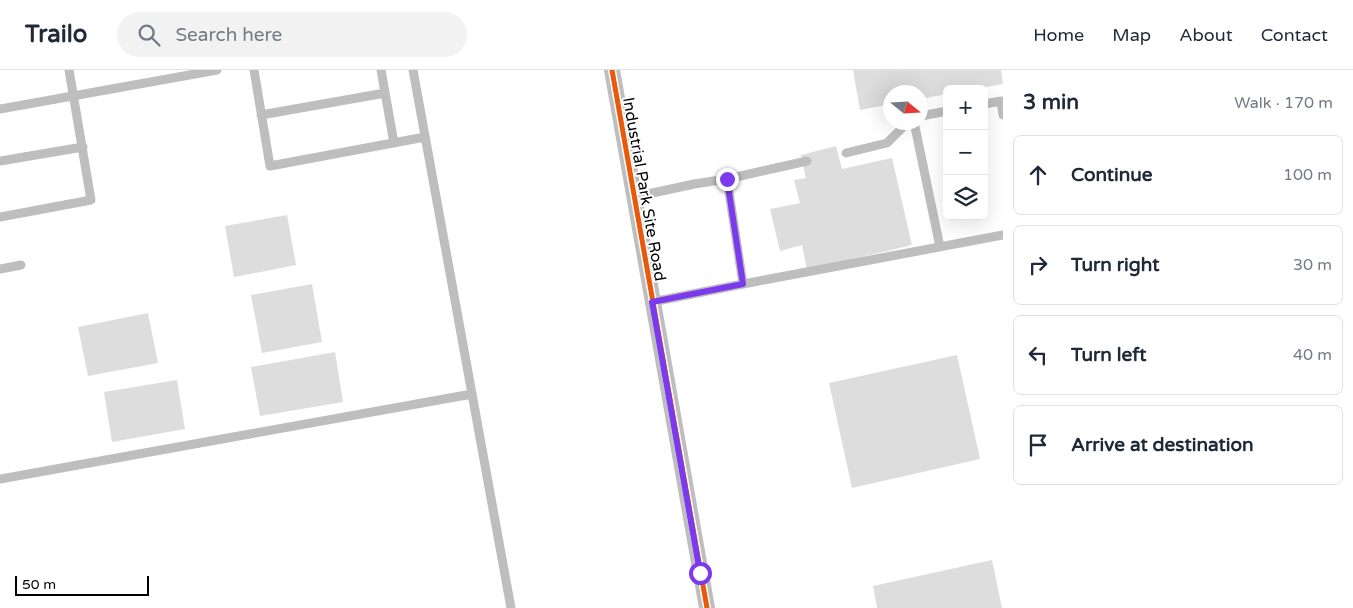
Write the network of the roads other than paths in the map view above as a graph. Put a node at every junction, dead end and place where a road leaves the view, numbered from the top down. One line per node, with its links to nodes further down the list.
1 (69, 70): 8 (lane)
2 (217, 70): 8 (lane)
3 (254, 70): 14 (lane)
4 (381, 70): 7 (lane)
5 (413, 70): 18 (lane)
6 (612, 70): 25 (street, Industrial Park Site Road)
7 (385, 92): 14 (lane); 19 (lane)
8 (75, 96): 11 (lane); 20 (lane)
9 (1002, 100): 10 (lane); 13 (lane)
10 (988, 103)
11 (0, 109)
12 (943, 112): 15 (lane)
13 (1003, 114)
14 (261, 115): 19 (lane)
15 (928, 115)
16 (900, 130): 21 (lane)
17 (916, 130): 28 (lane)
18 (425, 137): 19 (lane); 33 (lane)
19 (394, 143)
20 (83, 147): 22 (lane); 26 (lane)
21 (846, 153)
22 (0, 161)
23 (807, 161): 24 (lane)
24 (727, 179): 25 (lane); 31 (lane)
25 (634, 197): 32 (street, Industrial Park Site Road)
26 (0, 216)
27 (1003, 235): 28 (lane)
28 (940, 248): 31 (lane)
29 (21, 265): 30 (lane)
30 (0, 269)
31 (743, 284): 32 (lane)
32 (652, 302): 36 (street, Industrial Park Site Road)
33 (472, 394): 34 (lane); 35 (lane)
34 (0, 479)
35 (511, 608)
36 (708, 608)

